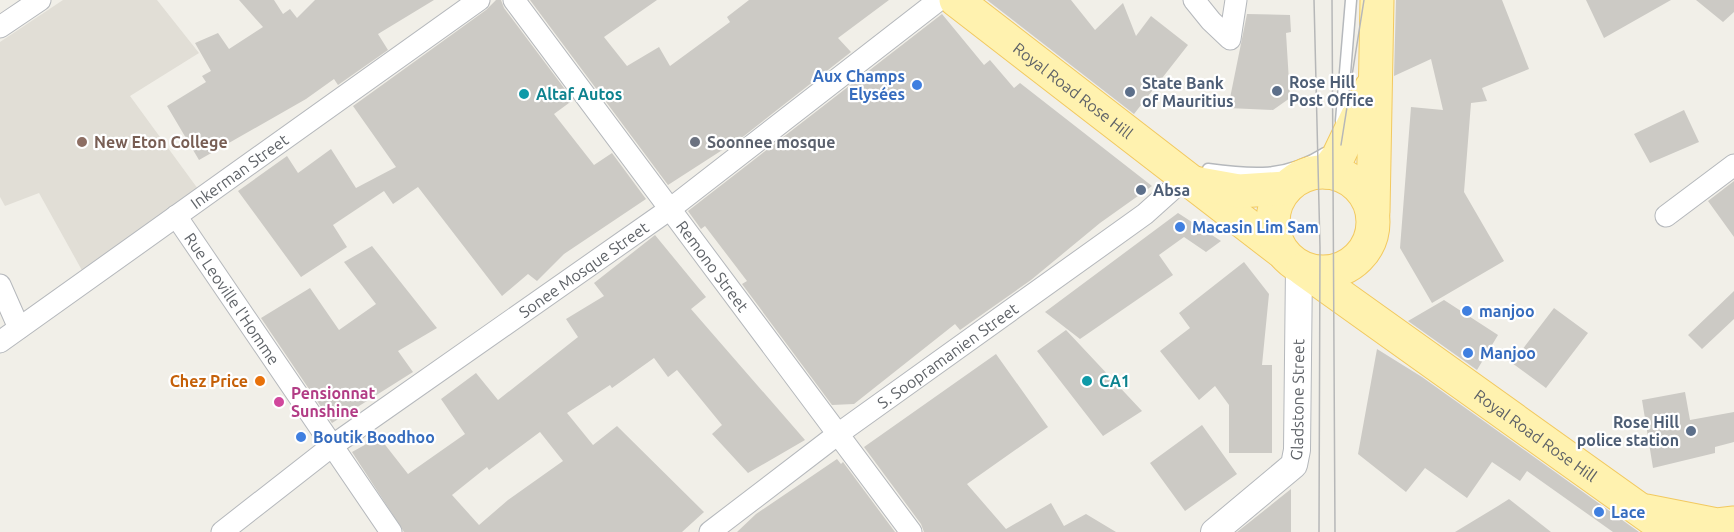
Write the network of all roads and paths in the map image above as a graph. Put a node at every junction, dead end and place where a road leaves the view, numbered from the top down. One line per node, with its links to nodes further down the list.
1 (40, 0): 10 (street)
2 (478, 0): 18 (street, Inkerman Street)
3 (514, 0): 16 (street, Remono Street)
4 (939, 0): 16 (street, Sonee Mosque Street)
5 (956, 0): 14 (main road, Royal Road Rose Hill)
6 (1194, 0): 7 (street)
7 (1236, 0)
8 (1351, 0): 14 (lane)
9 (1377, 0): 11 (main road)
10 (0, 27)
11 (1377, 75): 13 (main road); 17 (main road)
12 (1734, 165): 19 (street)
13 (1326, 172): 15 (main road); 17 (main road)
14 (1191, 174): 15 (main road, Royal Road Rose Hill); 21 (main road, Royal Road Rose Hill); 26 (street, S. Soopramanien Street)
15 (1286, 188): 21 (main road)
16 (670, 208): 26 (street, Remono Street); 27 (street, Sonee Mosque Street)
17 (1373, 214): 20 (main road)
18 (176, 216): 23 (street, Inkerman Street); 27 (street, Rue Leoville l'Homme)
19 (1666, 216)
20 (1356, 261): 21 (main road); 24 (main road, Royal Road Rose Hill)
21 (1294, 262): 24 (main road, Royal Road Rose Hill); 34 (street, Gladstone Street)
22 (0, 285): 23 (street)
23 (19, 328): 25 (street, Inkerman Street)
24 (1400, 340): 28 (main road, Royal Road Rose Hill)
25 (0, 342)
26 (838, 434): 32 (street, S. Soopramanien Street); 33 (street, Remono Street)
27 (332, 446): 30 (street, Sonee Mosque Street); 31 (street, Rue Leoville l'Homme)
28 (1642, 510): 29 (main road); 35 (main road, Royal Road Rose Hill)
29 (1734, 523)
30 (222, 532)
31 (391, 532)
32 (710, 532)
33 (911, 532)
34 (1214, 532)
35 (1671, 532)

